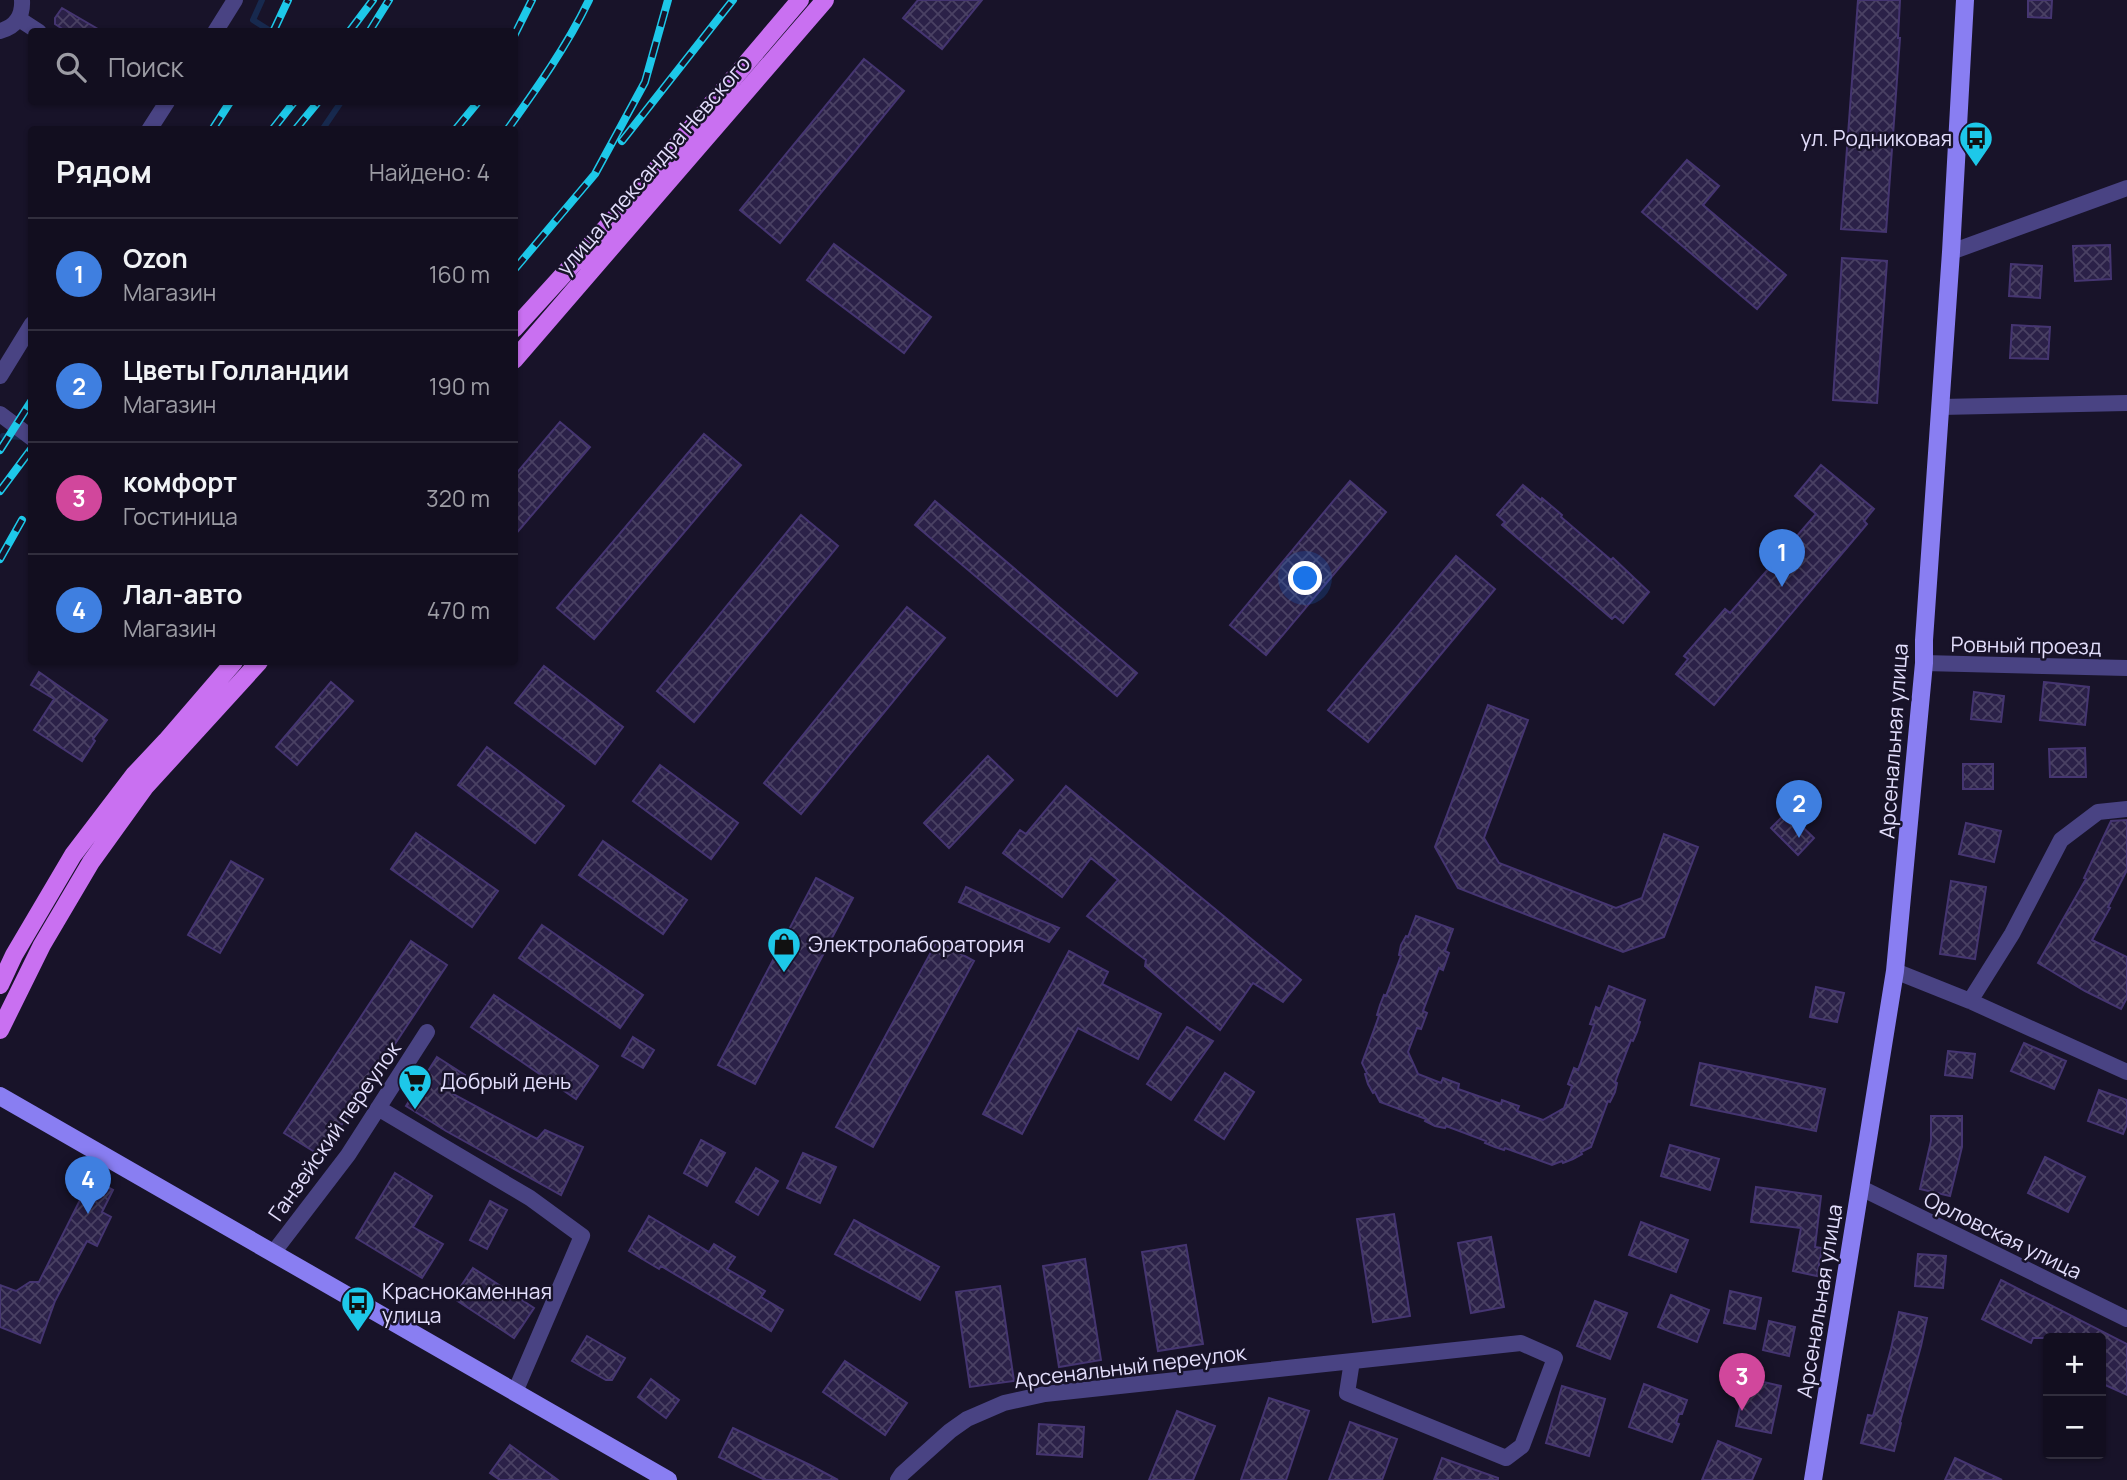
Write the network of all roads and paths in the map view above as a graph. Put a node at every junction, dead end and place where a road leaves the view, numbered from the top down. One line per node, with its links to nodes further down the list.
1 (22, 0): 6 (street)
2 (235, 0): 8 (street)
3 (800, 0): 14 (main road)
4 (825, 0): 16 (main road, улица Александра Невского)
5 (1965, 0): 13 (street, Арсенальная улица)
6 (19, 19): 7 (street); 9 (street)
7 (33, 28)
8 (218, 28)
9 (0, 31)
10 (159, 105): 11 (street)
11 (151, 126)
12 (2127, 188): 13 (street)
13 (1951, 252): 19 (street, Арсенальная улица)
14 (518, 324)
15 (28, 330): 17 (street)
16 (518, 355)
17 (0, 376)
18 (2127, 403): 19 (street)
19 (1941, 407): 22 (street, Арсенальная улица)
20 (0, 414): 21 (street)
21 (27, 435)
22 (1924, 663): 25 (street, Ровный проезд); 27 (street, Арсенальная улица)
23 (231, 665): 28 (main road)
24 (256, 665): 30 (main road)
25 (2127, 668)
26 (2127, 809): 29 (street)
27 (1895, 971): 29 (street); 35 (street, Арсенальная улица)
28 (0, 985)
29 (1970, 1001): 32 (street)
30 (0, 1030)
31 (427, 1032): 34 (street, Ганзейский переулок)
32 (2127, 1072)
33 (0, 1096): 36 (street)
34 (378, 1108): 36 (street, Ганзейский переулок); 39 (street)
35 (1861, 1188): 37 (street, Орловская улица); 42 (street, Арсенальная улица)
36 (273, 1253): 39 (street)
37 (2127, 1319)
38 (1352, 1361): 38 (street, Арсенальный переулок); 41 (street, Арсенальный переулок)
39 (515, 1392): 40 (street)
40 (668, 1480)
41 (898, 1480)
42 (1813, 1480)

